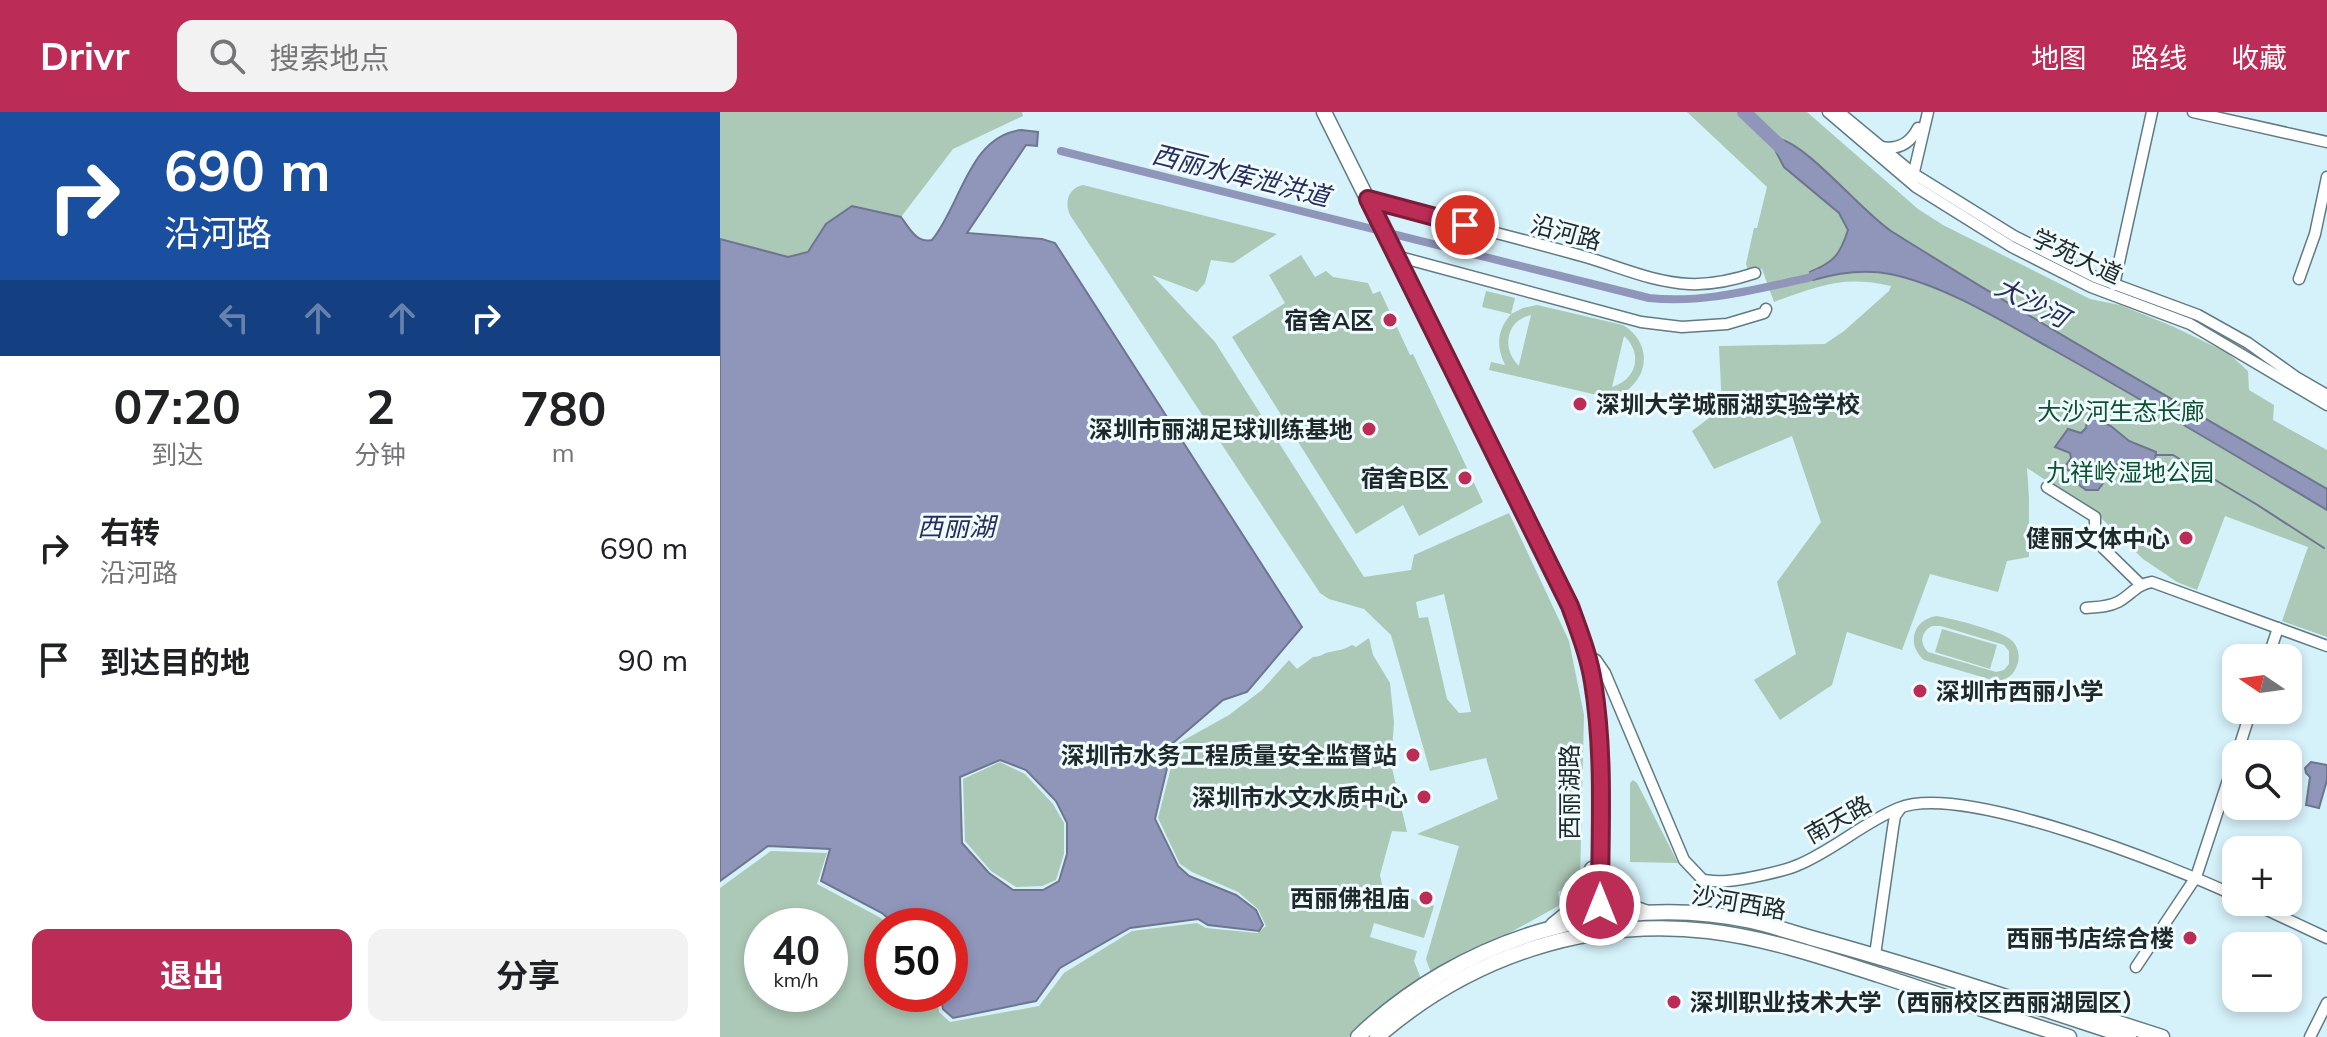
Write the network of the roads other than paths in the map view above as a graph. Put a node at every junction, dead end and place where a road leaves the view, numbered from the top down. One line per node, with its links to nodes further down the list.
1 (1316, 112): 14 (main road)
2 (1324, 112): 14 (main road)
3 (1828, 112): 12 (street, 学苑大道)
4 (1839, 112): 11 (street, 学苑大道)
5 (1921, 112): 9 (street)
6 (1928, 112): 12 (street)
7 (2152, 112): 19 (street)
8 (2193, 112): 10 (street)
9 (1918, 128): 11 (street); 12 (street)
10 (2327, 142)
11 (1880, 146): 12 (street, 学苑大道)
12 (1910, 175): 19 (street, 学苑大道); 22 (street, 学苑大道)
13 (2327, 177): 18 (street)
14 (1364, 201): 15 (main road); 17 (street, 沿河路)
15 (1381, 234): 16 (main road, 西丽湖路); 32 (main road, 西丽湖路)
16 (1396, 256): 20 (street); 29 (main road, 西丽湖路)
17 (1755, 273)
18 (2299, 279)
19 (2114, 285): 21 (street, 学苑大道)
20 (1766, 309)
21 (2327, 395)
22 (2327, 405)
23 (2047, 487): 24 (street)
24 (2140, 584): 25 (street); 26 (street)
25 (2086, 608)
26 (2278, 628): 27 (street); 28 (street)
27 (2273, 644)
28 (2327, 646)
29 (1587, 655): 31 (street, 南天路); 32 (main road, 西丽湖路)
30 (2222, 798): 33 (street)
31 (1901, 807): 33 (street, 南天路); 40 (street)
32 (1596, 869): 35 (main road); 37 (main road, 西丽湖路); 38 (main road)
33 (2196, 877): 34 (street, 南天路); 41 (street)
34 (2222, 889)
35 (1649, 913): 37 (main road, 沙河西路); 40 (main road, 沙河西路)
36 (2280, 916): 39 (street)
37 (1595, 924): 38 (main road, 沙河西路); 45 (main road, 沙河西路); 46 (main road, 沙河西路)
38 (1547, 930): 44 (main road, 沙河西路)
39 (2327, 938)
40 (1875, 955): 43 (main road, 沙河西路)
41 (2136, 967)
42 (2327, 1003): 49 (street)
43 (2075, 1020): 47 (main road, 沙河西路); 48 (main road)
44 (1358, 1037)
45 (1377, 1037)
46 (2067, 1037)
47 (2129, 1037)
48 (2162, 1037)
49 (2310, 1037)

